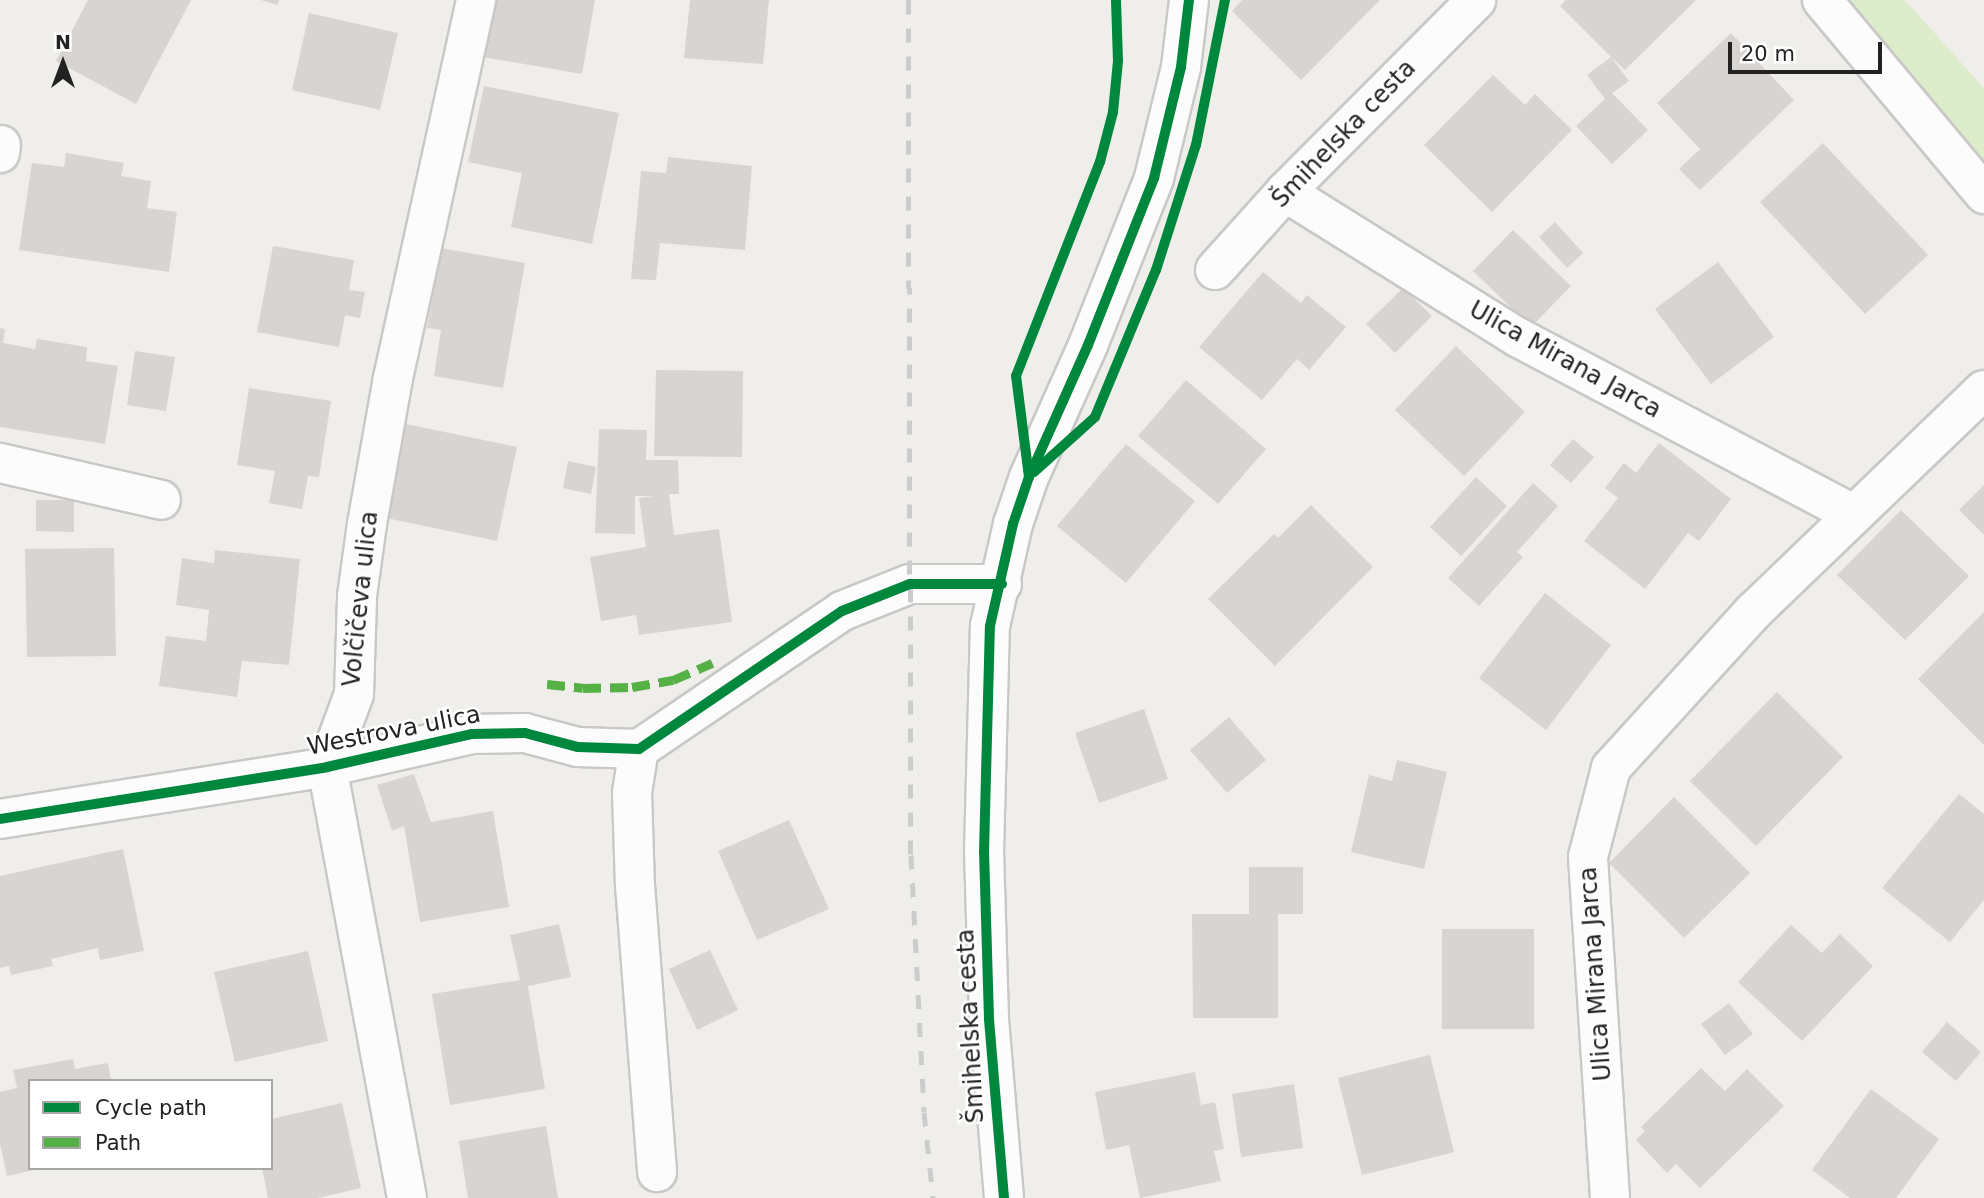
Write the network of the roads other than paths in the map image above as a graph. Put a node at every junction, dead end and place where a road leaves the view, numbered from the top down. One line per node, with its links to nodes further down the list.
1 (476, 0): 16 (street, Volčičeva ulica)
2 (1189, 0): 14 (street, Šmihelska cesta)
3 (1476, 0): 7 (street, Šmihelska cesta)
4 (1822, 0): 8 (street)
5 (1, 145): 6 (street)
6 (0, 152)
7 (1285, 192): 9 (street, Šmihelska cesta); 13 (street, Ulica Mirana Jarca)
8 (1984, 194)
9 (1215, 270)
10 (1984, 390): 13 (street, Ulica Mirana Jarca)
11 (0, 463): 12 (street)
12 (161, 500)
13 (1853, 514): 21 (street, Ulica Mirana Jarca)
14 (1002, 584): 15 (street); 20 (street, Šmihelska cesta)
15 (639, 749): 16 (street, Westrova ulica); 18 (street)
16 (327, 767): 17 (street, Westrova ulica); 19 (street)
17 (0, 819)
18 (657, 1172)
19 (407, 1198)
20 (1004, 1198)
21 (1610, 1198)

